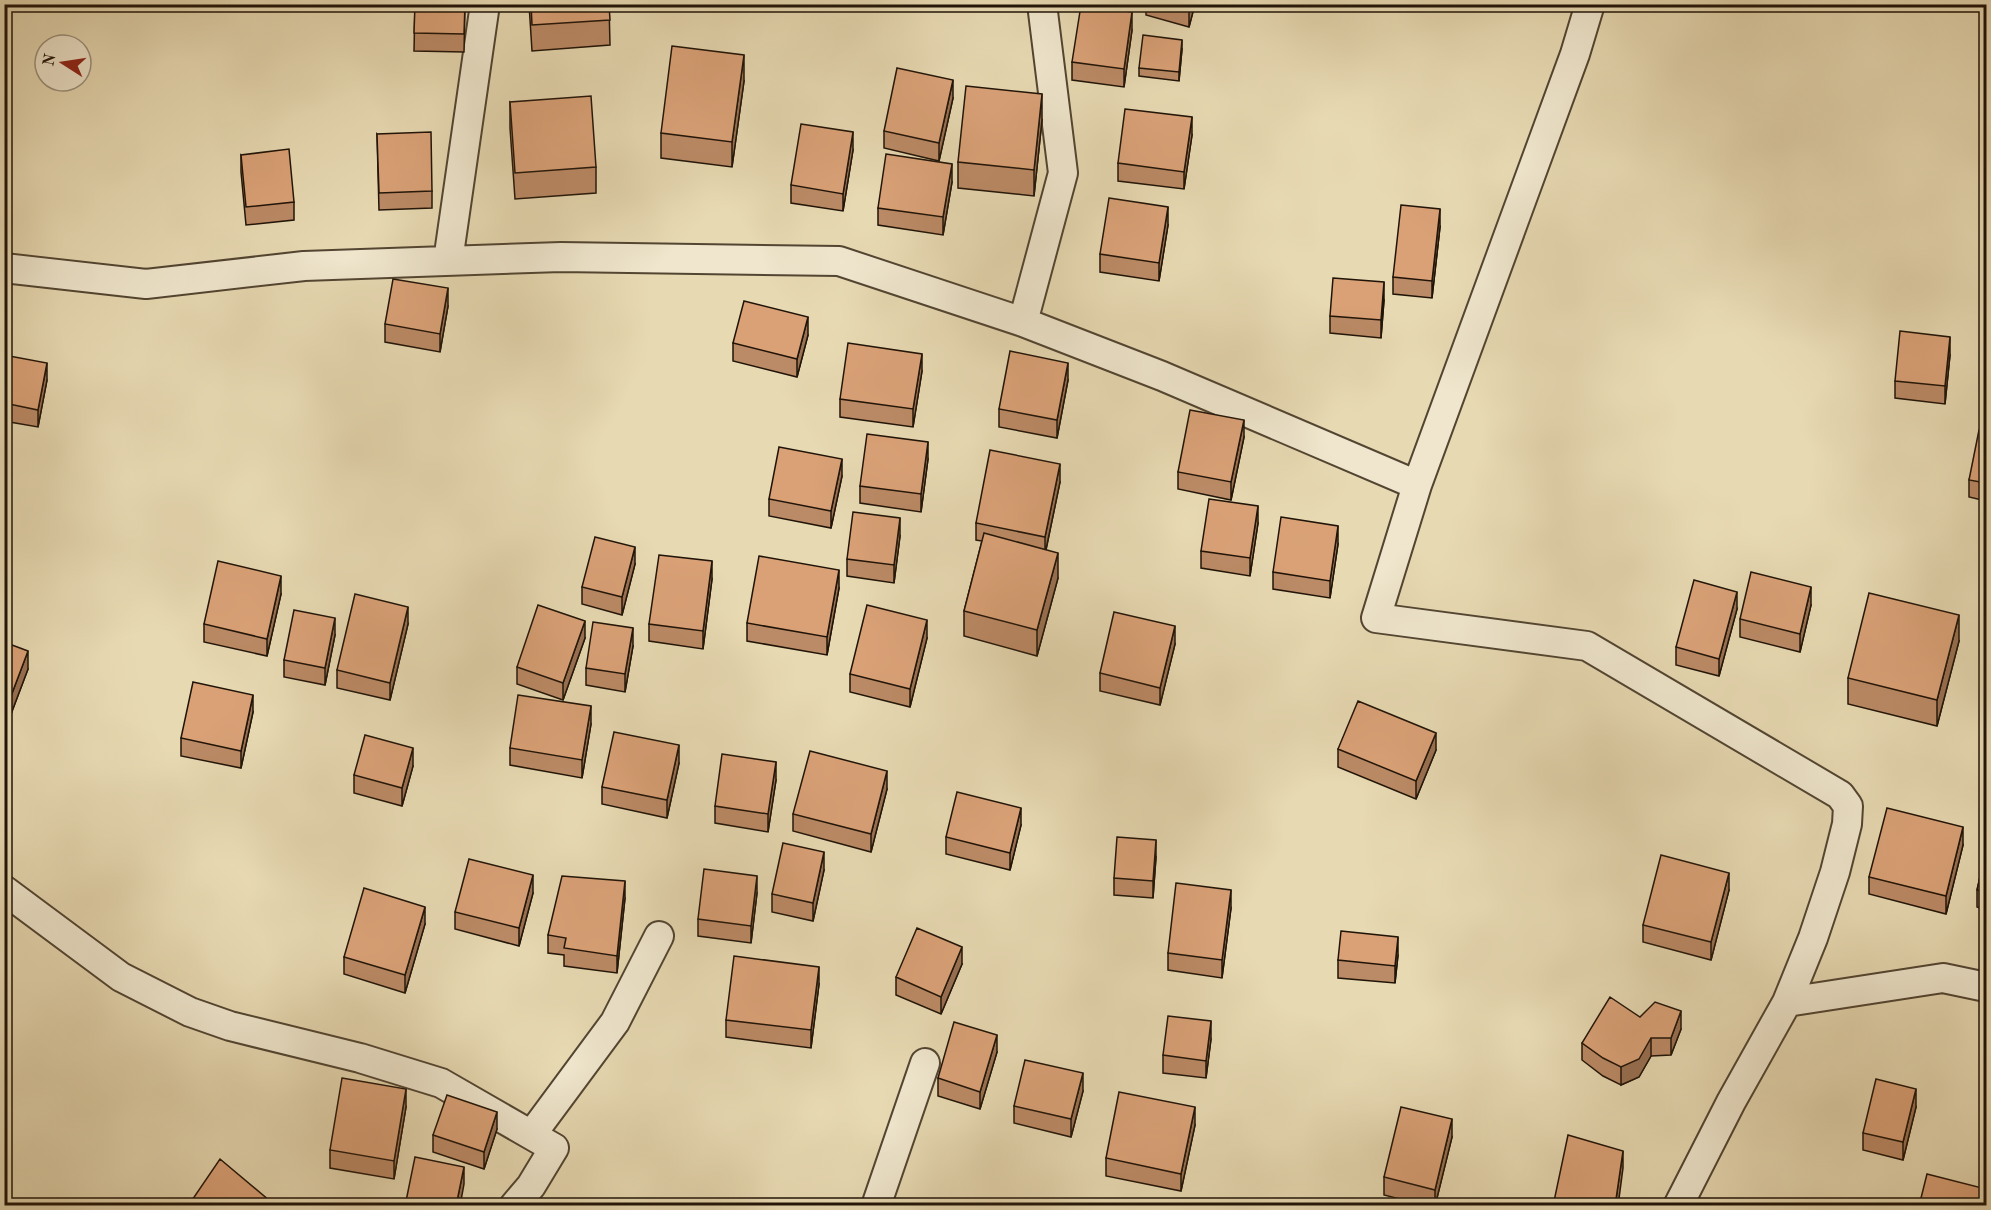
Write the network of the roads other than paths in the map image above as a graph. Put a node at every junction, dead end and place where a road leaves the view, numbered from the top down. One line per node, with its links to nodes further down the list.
1 (485, 4): 4 (street)
2 (1042, 4): 6 (street)
3 (1590, 4): 7 (street)
4 (448, 261): 5 (street); 6 (street)
5 (4, 268)
6 (1023, 322): 7 (street)
7 (1417, 485): 11 (street)
8 (4, 890): 13 (street)
9 (658, 936): 13 (street)
10 (1986, 987): 11 (street)
11 (1787, 1002): 16 (street)
12 (925, 1063): 15 (street)
13 (532, 1134): 14 (street)
14 (514, 1206)
15 (876, 1206)
16 (1678, 1206)

